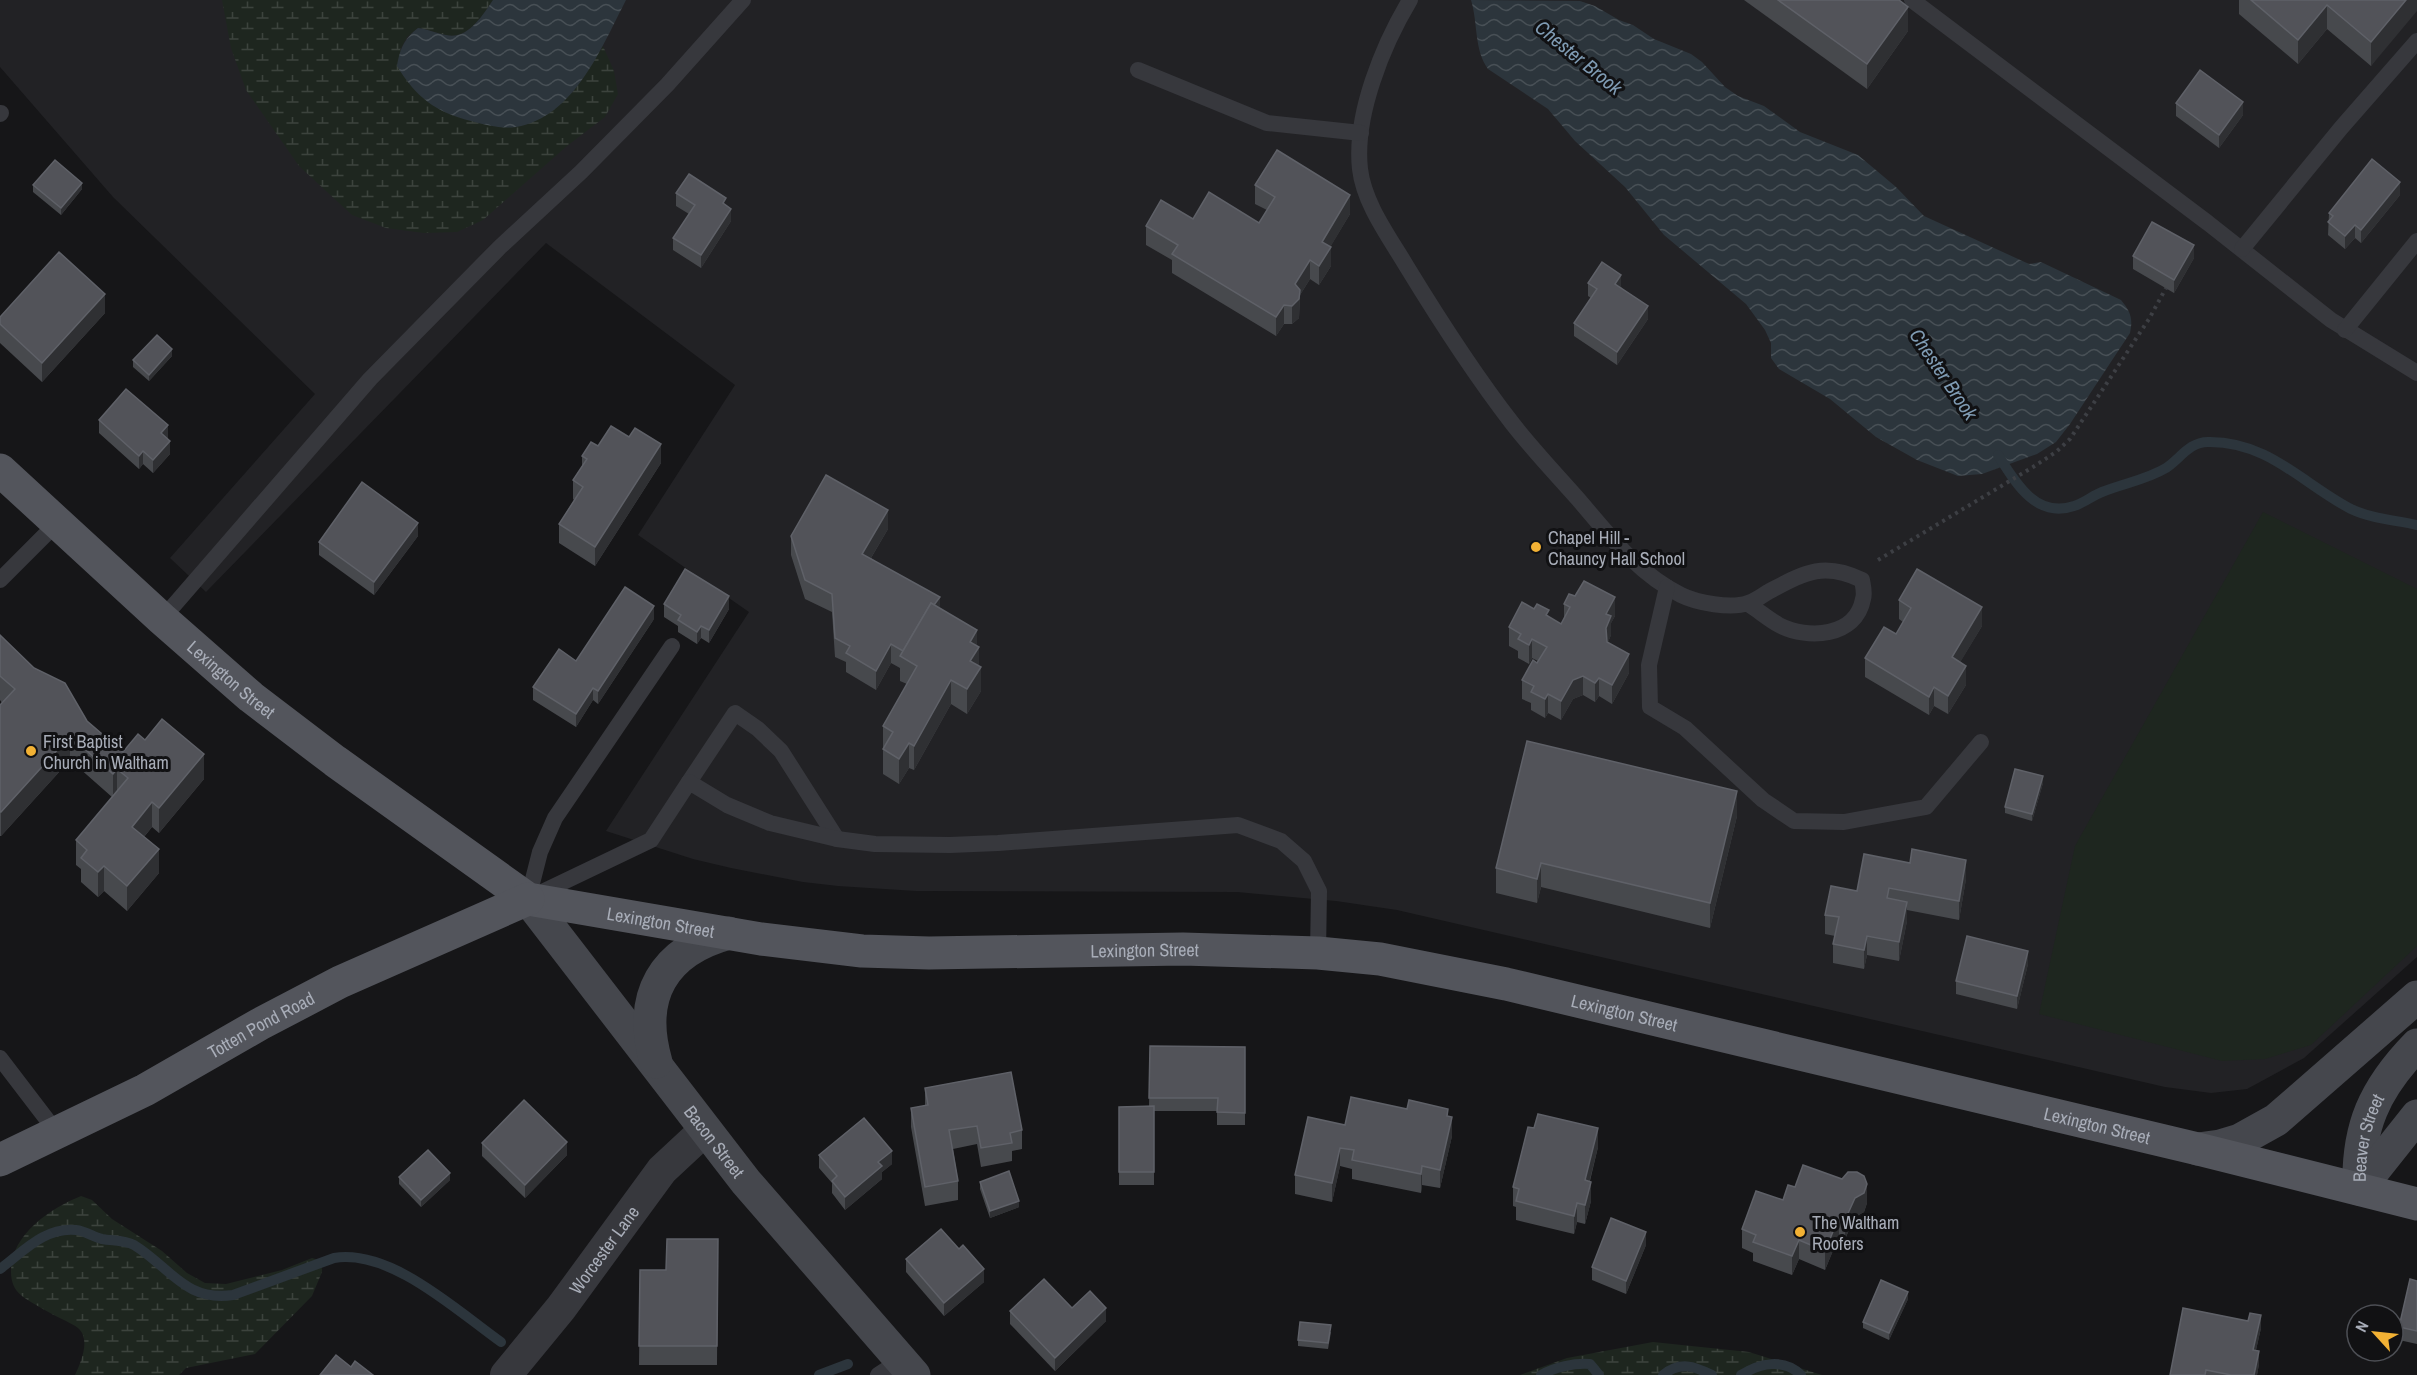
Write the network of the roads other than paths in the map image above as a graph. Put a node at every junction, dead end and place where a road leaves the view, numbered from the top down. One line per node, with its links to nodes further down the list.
1 (743, 0): 16 (lane)
2 (1410, 0): 6 (lane)
3 (1912, 0): 8 (lane)
4 (2417, 41): 8 (lane)
5 (1138, 70): 6 (lane)
6 (1361, 133): 14 (lane)
7 (2417, 241): 9 (lane)
8 (2242, 249): 9 (lane)
9 (2345, 330): 10 (lane)
10 (2417, 374)
11 (0, 470): 12 (main road, Lexington Street)
12 (57, 522): 13 (lane); 16 (main road, Lexington Street)
13 (0, 580)
14 (1667, 587): 15 (lane); 18 (lane)
15 (1748, 604): 15 (lane)
16 (162, 619): 21 (main road, Lexington Street)
17 (672, 646): 21 (lane)
18 (1981, 742)
19 (689, 782): 20 (lane); 20 (lane); 21 (lane)
20 (837, 839): 23 (lane)
21 (528, 899): 22 (main road, Lexington Street); 27 (main road, Bacon Street); 30 (main road, Totten Pond Road)
22 (729, 933): 23 (main road, Lexington Street); 27 (main road)
23 (1318, 953): 31 (main road, Lexington Street)
24 (2417, 997): 31 (main road)
25 (2417, 1045): 33 (main road, Beaver Street)
26 (0, 1058): 30 (lane)
27 (657, 1066): 29 (main road, Bacon Street)
28 (2417, 1116): 33 (main road, Beaver Street)
29 (705, 1130): 35 (main road, Bacon Street); 36 (street, Worcester Lane)
30 (58, 1134): 32 (main road, Totten Pond Road)
31 (2198, 1149): 33 (main road, Lexington Street)
32 (0, 1160)
33 (2359, 1189): 34 (main road, Lexington Street)
34 (2417, 1204)
35 (898, 1370)
36 (506, 1375)

